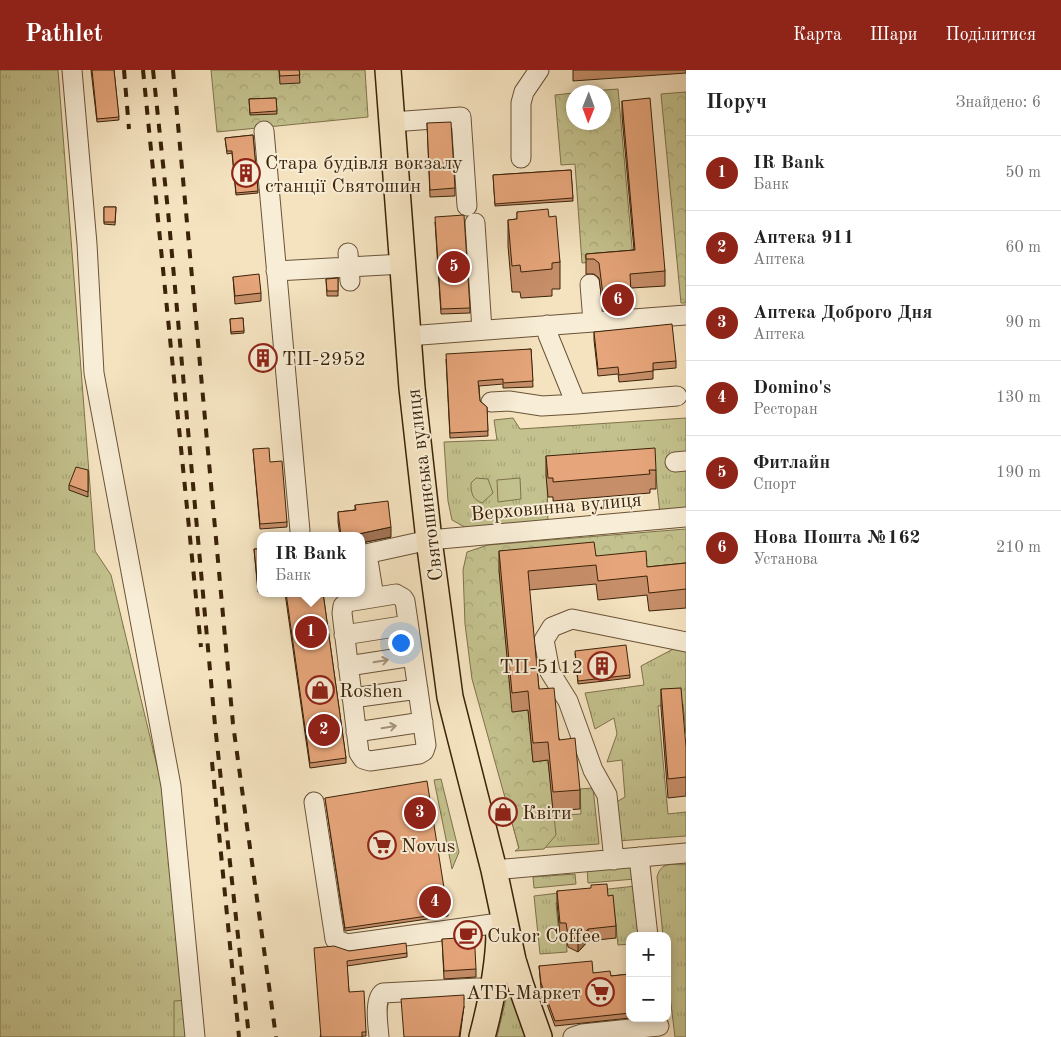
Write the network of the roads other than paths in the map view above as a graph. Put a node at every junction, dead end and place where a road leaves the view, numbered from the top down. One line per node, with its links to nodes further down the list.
1 (72, 70): 45 (street)
2 (388, 70): 4 (main road, Святошинська вулиця)
3 (539, 70): 6 (street)
4 (392, 122): 7 (street); 9 (main road, Святошинська вулиця)
5 (264, 131): 10 (street)
6 (521, 158)
7 (467, 206)
8 (475, 223): 15 (street)
9 (403, 264): 10 (street); 16 (main road, Святошинська вулиця)
10 (276, 272): 21 (street)
11 (590, 284): 13 (street)
12 (686, 315): 13 (street)
13 (593, 322): 14 (street)
14 (547, 325): 15 (street); 19 (street)
15 (482, 330): 16 (street)
16 (408, 336): 22 (main road, Святошинська вулиця)
17 (677, 396): 19 (street)
18 (491, 402): 19 (street)
19 (576, 404)
20 (686, 517): 22 (street, Верховинна вулиця)
21 (300, 531)
22 (429, 540): 23 (street, Верховинна вулиця); 38 (main road, Святошинська вулиця)
23 (365, 555)
24 (365, 597): 25 (street); 26 (street)
25 (408, 625): 26 (street); 28 (street)
26 (344, 635): 29 (street)
27 (686, 642): 37 (street)
28 (413, 656): 29 (street, one-way to 28); 30 (street)
29 (348, 666): 31 (street)
30 (418, 688): 31 (street); 32 (street)
31 (352, 698): 33 (street)
32 (423, 722): 33 (street, one-way to 32); 33 (street)
33 (356, 732)
34 (314, 802): 40 (street)
35 (686, 853): 36 (street)
36 (639, 857): 37 (street); 41 (street)
37 (614, 860): 38 (street)
38 (494, 870): 39 (main road, Святошинська вулиця)
39 (500, 895): 40 (main road, Святошинська вулиця); 44 (main road, Святошинська вулиця)
40 (499, 923): 42 (main road, Святошинська вулиця)
41 (648, 932)
42 (494, 990): 46 (street); 47 (main road, Святошинська вулиця)
43 (659, 1027): 48 (street)
44 (543, 1036)
45 (195, 1037)
46 (379, 1037)
47 (482, 1037)
48 (573, 1037)

